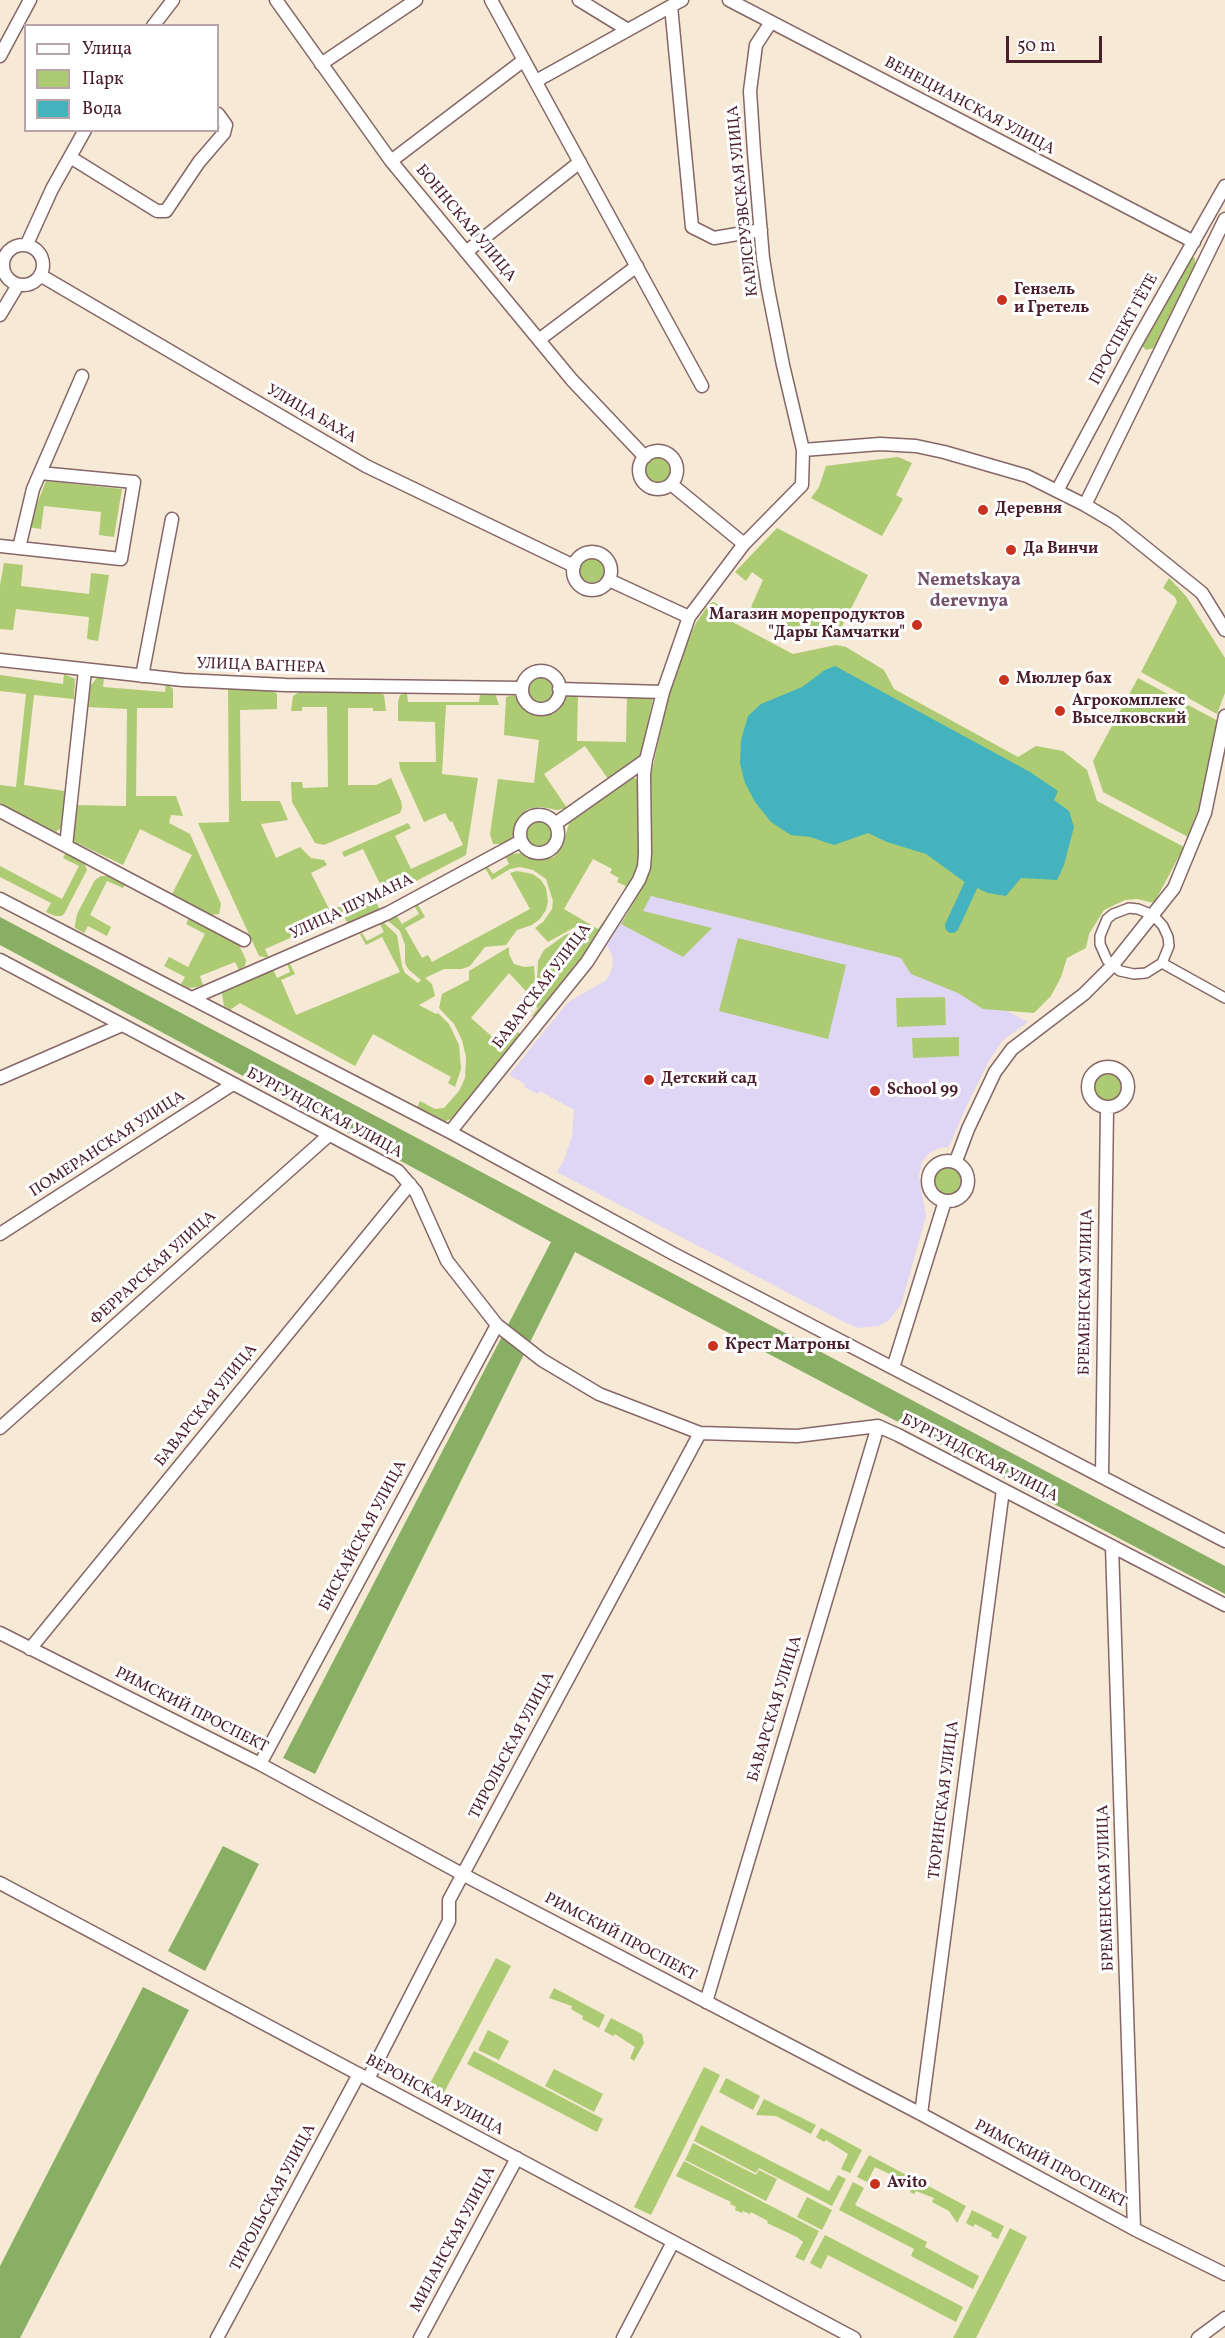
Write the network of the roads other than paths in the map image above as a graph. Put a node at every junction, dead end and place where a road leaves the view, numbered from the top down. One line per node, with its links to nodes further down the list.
1 (30, 0): 13 (street)
2 (173, 0): 11 (street)
3 (276, 0): 15 (street, БОННСКАЯ УЛИЦА)
4 (416, 0): 15 (street)
5 (491, 0): 14 (street)
6 (579, 0): 12 (street)
7 (682, 0): 9 (street)
8 (729, 0): 10 (street, ВЕНЕЦИАНСКАЯ УЛИЦА)
9 (670, 6): 12 (street); 24 (street)
10 (771, 21): 24 (street, КАРЛСРУЭВСКАЯ УЛИЦА); 25 (street, ВЕНЕЦИАНСКАЯ УЛИЦА)
11 (155, 24)
12 (628, 30): 16 (street)
13 (0, 56)
14 (524, 60): 16 (street); 20 (street)
15 (321, 64): 20 (street, БОННСКАЯ УЛИЦА)
16 (536, 81): 21 (street)
17 (219, 115): 19 (street)
18 (84, 132): 19 (street)
19 (70, 157): 26 (street)
20 (391, 161): 28 (street, БОННСКАЯ УЛИЦА)
21 (580, 162): 28 (street); 29 (street)
22 (1225, 186): 25 (street, ПРОСПЕКТ ГЁТЕ)
23 (1225, 219): 41 (street)
24 (761, 230): 36 (street, КАРЛСРУЭВСКАЯ УЛИЦА)
25 (1194, 242): 40 (street, ПРОСПЕКТ ГЁТЕ)
26 (27, 244): 27 (street); 30 (street)
27 (3, 252): 31 (street)
28 (466, 252): 33 (street, БОННСКАЯ УЛИЦА)
29 (637, 266): 33 (street); 35 (street)
30 (40, 275): 31 (street); 46 (street, УЛИЦА БАХА)
31 (18, 285): 32 (street)
32 (0, 315)
33 (540, 339): 37 (street, БОННСКАЯ УЛИЦА)
34 (82, 376): 38 (street)
35 (702, 386)
36 (803, 450): 40 (street); 43 (street, БАВАРСКАЯ УЛИЦА)
37 (645, 457): 39 (street); 39 (street)
38 (40, 473): 45 (street); 45 (street)
39 (671, 484): 43 (street)
40 (1057, 491): 41 (street)
41 (1085, 504): 49 (street)
42 (172, 519): 52 (street)
43 (744, 544): 48 (street, БАВАРСКАЯ УЛИЦА)
44 (0, 546): 45 (street)
45 (19, 548)
46 (574, 566): 47 (street); 47 (street)
47 (609, 580): 48 (street)
48 (688, 617): 55 (street, БАВАРСКАЯ УЛИЦА)
49 (1225, 630)
50 (0, 660): 51 (street, УЛИЦА ВАГНЕРА)
51 (85, 670): 52 (street, УЛИЦА ВАГНЕРА); 61 (street)
52 (142, 676): 53 (street, УЛИЦА ВАГНЕРА)
53 (522, 688): 54 (street); 54 (street)
54 (559, 689): 55 (street)
55 (663, 692): 57 (street, БАВАРСКАЯ УЛИЦА)
56 (1225, 716): 63 (street)
57 (646, 760): 59 (street); 74 (street, БАВАРСКАЯ УЛИЦА)
58 (0, 811): 61 (street)
59 (555, 824): 60 (street); 60 (street)
60 (521, 841): 68 (street, УЛИЦА ШУМАНА)
61 (66, 846): 64 (street)
62 (0, 899): 68 (street)
63 (1153, 915): 66 (street); 67 (street); 67 (street)
64 (244, 940)
65 (0, 960): 70 (street, БУРГУНДСКАЯ УЛИЦА)
66 (1162, 963): 67 (street); 69 (street)
67 (1112, 966): 76 (street)
68 (192, 998): 74 (street)
69 (1225, 998)
70 (122, 1025): 71 (street); 72 (street, БУРГУНДСКАЯ УЛИЦА)
71 (0, 1078)
72 (233, 1084): 75 (street, БУРГУНДСКАЯ УЛИЦА); 79 (street, ПОМЕРАНСКАЯ УЛИЦА)
73 (1107, 1108): 85 (street, БРЕМЕНСКАЯ УЛИЦА)
74 (450, 1132): 81 (street)
75 (329, 1135): 77 (street, БУРГУНДСКАЯ УЛИЦА); 83 (street, ФЕРРАРСКАЯ УЛИЦА)
76 (956, 1161): 78 (street); 78 (street)
77 (410, 1184): 80 (street, БУРГУНДСКАЯ УЛИЦА); 91 (street, БАВАРСКАЯ УЛИЦА)
78 (945, 1201): 81 (street)
79 (0, 1234)
80 (497, 1325): 84 (street, БУРГУНДСКАЯ УЛИЦА); 92 (street, БИСКАЙСКАЯ УЛИЦА)
81 (893, 1368): 85 (street)
82 (878, 1426): 84 (street, БУРГУНДСКАЯ УЛИЦА); 86 (street, БУРГУНДСКАЯ УЛИЦА); 95 (street, БАВАРСКАЯ УЛИЦА)
83 (0, 1428)
84 (700, 1433): 93 (street, ТИРОЛЬСКАЯ УЛИЦА)
85 (1102, 1477): 87 (street)
86 (1003, 1490): 88 (street, БУРГУНДСКАЯ УЛИЦА); 97 (street, ТЮРИНСКАЯ УЛИЦА)
87 (1225, 1541)
88 (1112, 1546): 89 (street, БУРГУНДСКАЯ УЛИЦА); 99 (street, БРЕМЕНСКАЯ УЛИЦА)
89 (1225, 1605)
90 (0, 1632): 91 (street, РИМСКИЙ ПРОСПЕКТ)
91 (30, 1649): 92 (street, РИМСКИЙ ПРОСПЕКТ)
92 (260, 1764): 93 (street, РИМСКИЙ ПРОСПЕКТ)
93 (462, 1875): 95 (street, РИМСКИЙ ПРОСПЕКТ); 96 (street, ТИРОЛЬСКАЯ УЛИЦА)
94 (0, 1883): 96 (street, ВЕРОНСКАЯ УЛИЦА)
95 (706, 2002): 97 (street, РИМСКИЙ ПРОСПЕКТ)
96 (363, 2077): 98 (street, ВЕРОНСКАЯ УЛИЦА); 104 (street, ТИРОЛЬСКАЯ УЛИЦА)
97 (921, 2114): 99 (street, РИМСКИЙ ПРОСПЕКТ)
98 (517, 2158): 100 (street, ВЕРОНСКАЯ УЛИЦА); 105 (street, МИЛАНСКАЯ УЛИЦА)
99 (1134, 2229): 101 (street, РИМСКИЙ ПРОСПЕКТ)
100 (673, 2242): 103 (street, ВЕРОНСКАЯ УЛИЦА); 106 (street)
101 (1225, 2274)
102 (1225, 2318): 108 (street)
103 (834, 2333): 107 (street, ВЕРОНСКАЯ УЛИЦА)
104 (218, 2338)
105 (420, 2338)
106 (623, 2338)
107 (854, 2338)
108 (1198, 2338)

